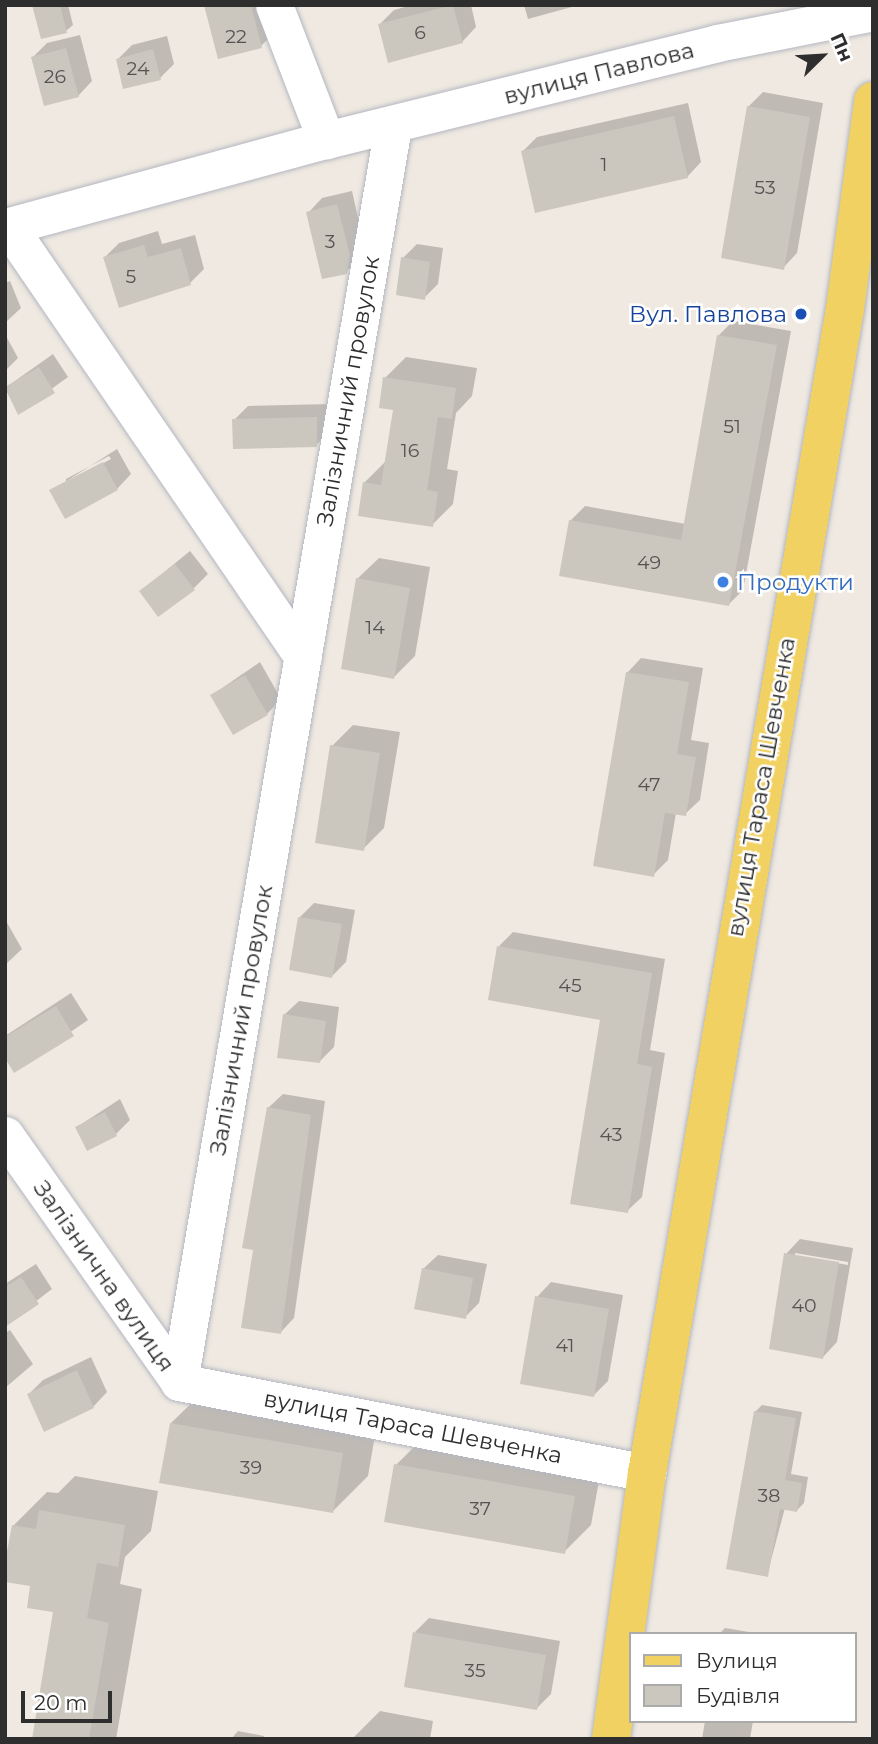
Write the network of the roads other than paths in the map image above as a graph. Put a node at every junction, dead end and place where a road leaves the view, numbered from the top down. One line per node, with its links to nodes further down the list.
1 (274, 5): 5 (street)
2 (873, 12): 4 (street, вулиця Павлова)
3 (873, 101): 10 (main road, вулиця Тараса Шевченка)
4 (393, 125): 5 (street, вулиця Павлова); 7 (street, Залізничний провулок)
5 (326, 140): 6 (street, вулиця Павлова)
6 (7, 227): 7 (street)
7 (303, 657): 9 (street, Залізничний провулок)
8 (5, 1135): 9 (street, Залізнична вулиця)
9 (179, 1382): 10 (street, вулиця Тараса Шевченка)
10 (647, 1472): 11 (main road, вулиця Тараса Шевченка)
11 (611, 1739)

